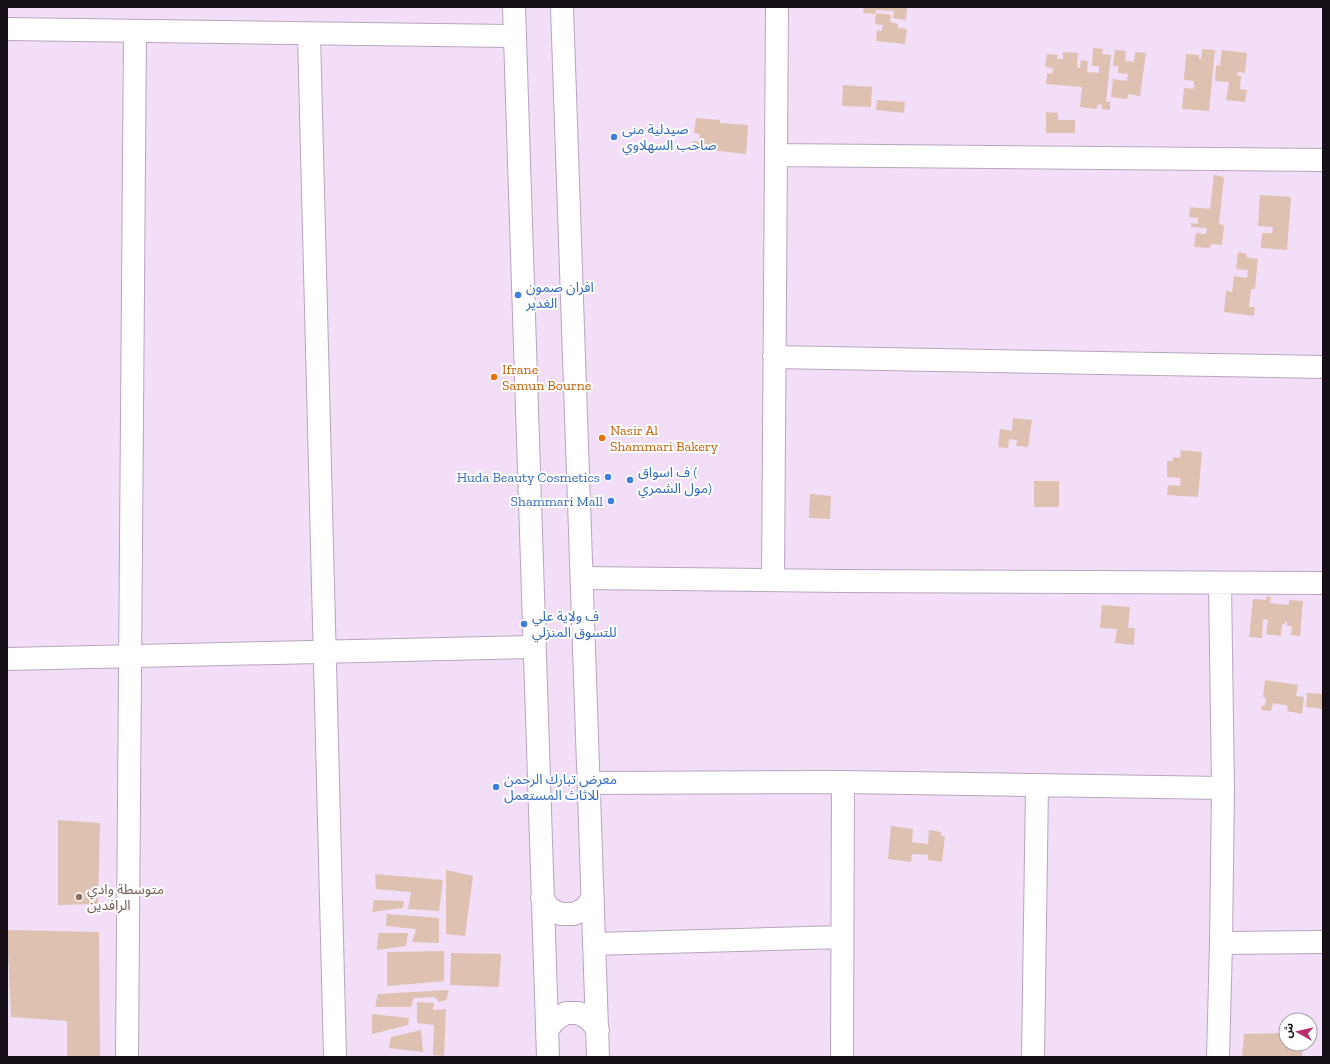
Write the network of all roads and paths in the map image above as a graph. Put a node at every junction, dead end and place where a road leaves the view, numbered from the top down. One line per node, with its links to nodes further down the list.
1 (514, 7): 7 (street)
2 (562, 7): 12 (street)
3 (777, 7): 8 (street)
4 (7, 30): 5 (street)
5 (135, 30): 6 (street); 18 (street)
6 (309, 34): 7 (street); 17 (street)
7 (515, 36): 16 (street)
8 (776, 155): 9 (street); 10 (street)
9 (1323, 160)
10 (774, 357): 11 (street); 13 (street)
11 (1323, 367)
12 (582, 578): 13 (street); 21 (street)
13 (773, 580): 14 (street)
14 (1220, 583): 15 (street); 23 (street)
15 (1323, 583)
16 (534, 647): 17 (street); 25 (street)
17 (325, 652): 18 (street); 33 (street)
18 (130, 656): 19 (street); 32 (street)
19 (7, 659)
20 (843, 782): 21 (street); 22 (street); 26 (street)
21 (589, 783): 24 (street)
22 (1037, 785): 23 (street); 37 (street)
23 (1223, 788): 28 (street)
24 (593, 897): 25 (street); 29 (street)
25 (542, 898): 30 (street)
26 (842, 937): 29 (street); 36 (street)
27 (1323, 942): 28 (street)
28 (1221, 943): 38 (street)
29 (594, 944): 31 (street)
30 (547, 1030): 31 (street); 34 (street)
31 (598, 1030): 35 (street)
32 (127, 1057)
33 (334, 1057)
34 (548, 1057)
35 (598, 1057)
36 (842, 1057)
37 (1033, 1057)
38 (1218, 1057)

